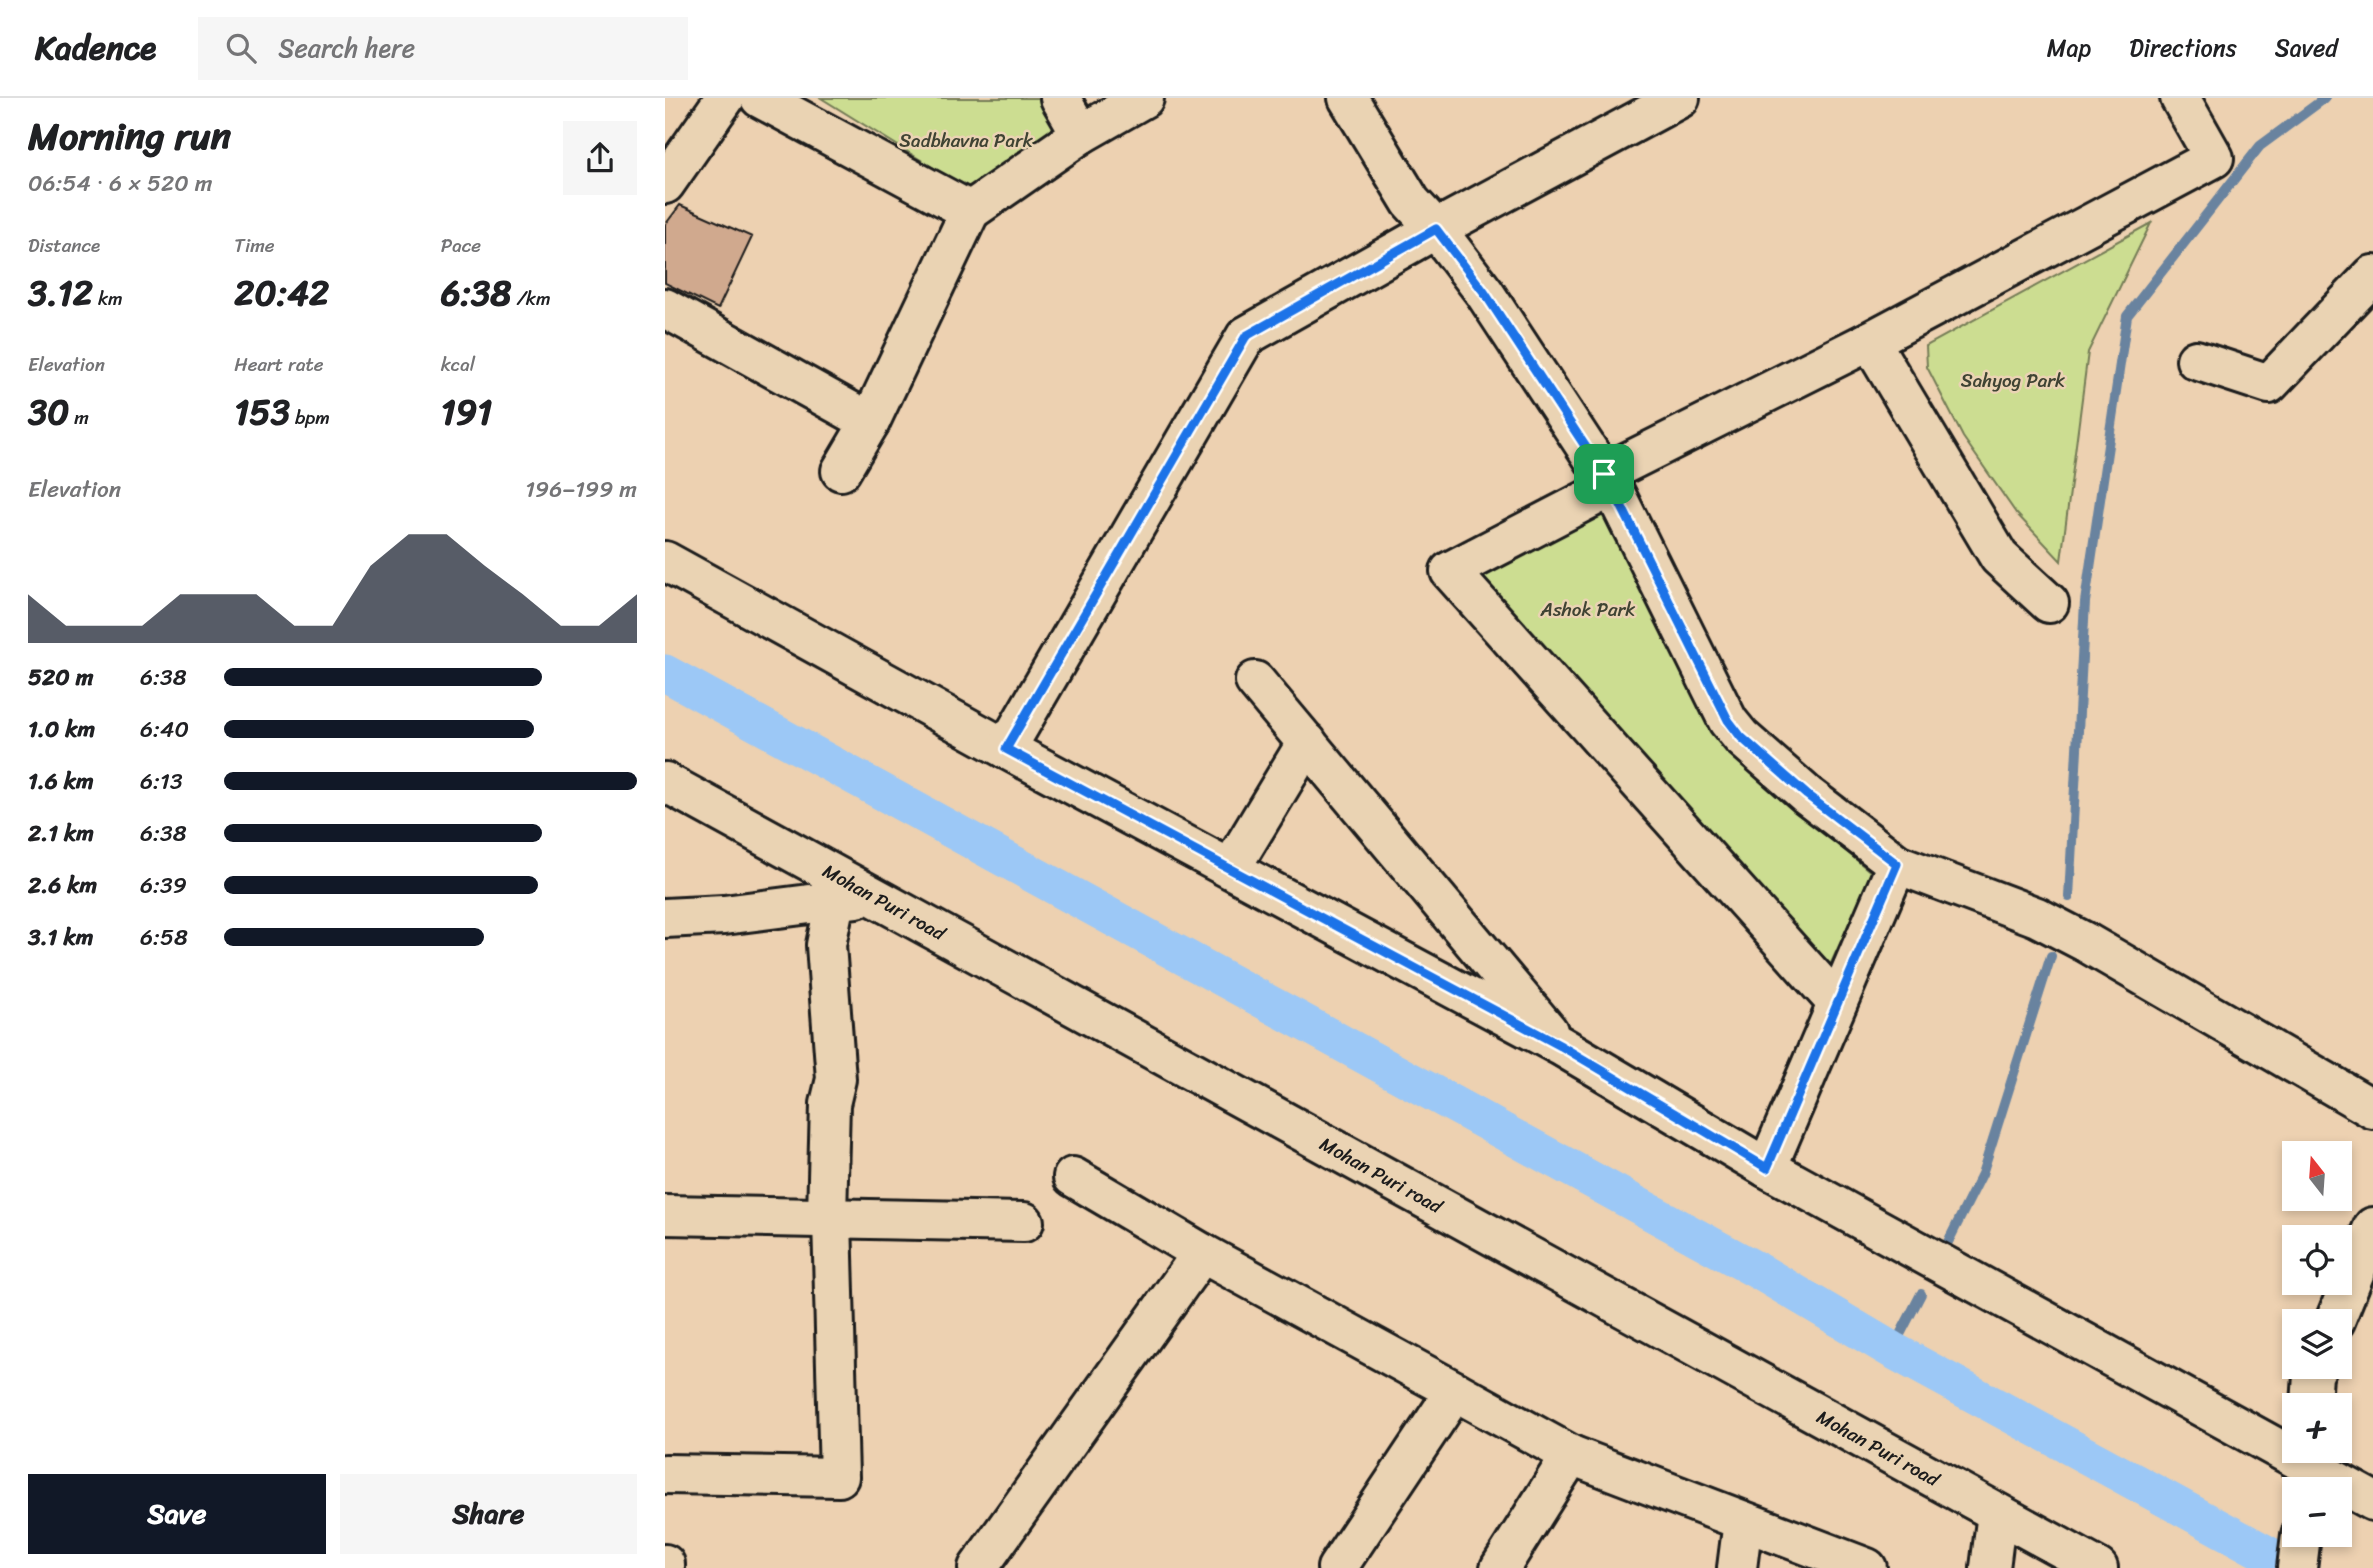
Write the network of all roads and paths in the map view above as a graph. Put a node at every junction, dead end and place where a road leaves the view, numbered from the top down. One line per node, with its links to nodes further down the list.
1 (725, 98): 9 (street)
2 (760, 98): 10 (street)
3 (1060, 98): 8 (street)
4 (1144, 98): 8 (street)
5 (1348, 98): 11 (street)
6 (1680, 98): 11 (street)
7 (2180, 98): 14 (street)
8 (1081, 134): 10 (street)
9 (665, 184)
10 (970, 211): 16 (street)
11 (1436, 229): 18 (street); 23 (street)
12 (2373, 275): 15 (street)
13 (665, 308): 16 (street)
14 (1870, 341): 18 (street); 20 (street)
15 (2196, 360)
16 (870, 422): 17 (street)
17 (841, 471)
18 (1608, 481): 25 (street); 30 (street)
19 (665, 561): 23 (street)
20 (2049, 603)
21 (1255, 681): 22 (street)
22 (1307, 742): 26 (street); 31 (street)
23 (1006, 749): 26 (street)
24 (665, 782): 27 (street, Mohan Puri road)
25 (1897, 864): 30 (street); 32 (street)
26 (1231, 868): 31 (street)
27 (873, 896): 28 (street); 46 (street, Mohan Puri road)
28 (835, 901): 29 (street); 36 (street)
29 (665, 918)
30 (1837, 1003): 33 (street)
31 (1561, 1046): 33 (street)
32 (2373, 1109)
33 (1767, 1168): 43 (street)
34 (1073, 1177): 39 (street)
35 (665, 1215): 36 (street)
36 (832, 1219): 37 (street); 44 (street)
37 (1024, 1222)
38 (2373, 1227): 40 (street)
39 (1202, 1252): 41 (street); 49 (street)
40 (2340, 1309)
41 (1455, 1391): 42 (street); 50 (street)
42 (1571, 1455): 47 (street); 51 (street)
43 (2307, 1468): 45 (street)
44 (665, 1474)
45 (2373, 1501)
46 (1997, 1513): 54 (street); 55 (street, Mohan Puri road)
47 (1743, 1521): 52 (street); 53 (street)
48 (2300, 1547): 56 (street)
49 (978, 1568)
50 (1337, 1568)
51 (1500, 1568)
52 (1737, 1568)
53 (1867, 1568)
54 (1990, 1568)
55 (2098, 1568)
56 (2297, 1568)

